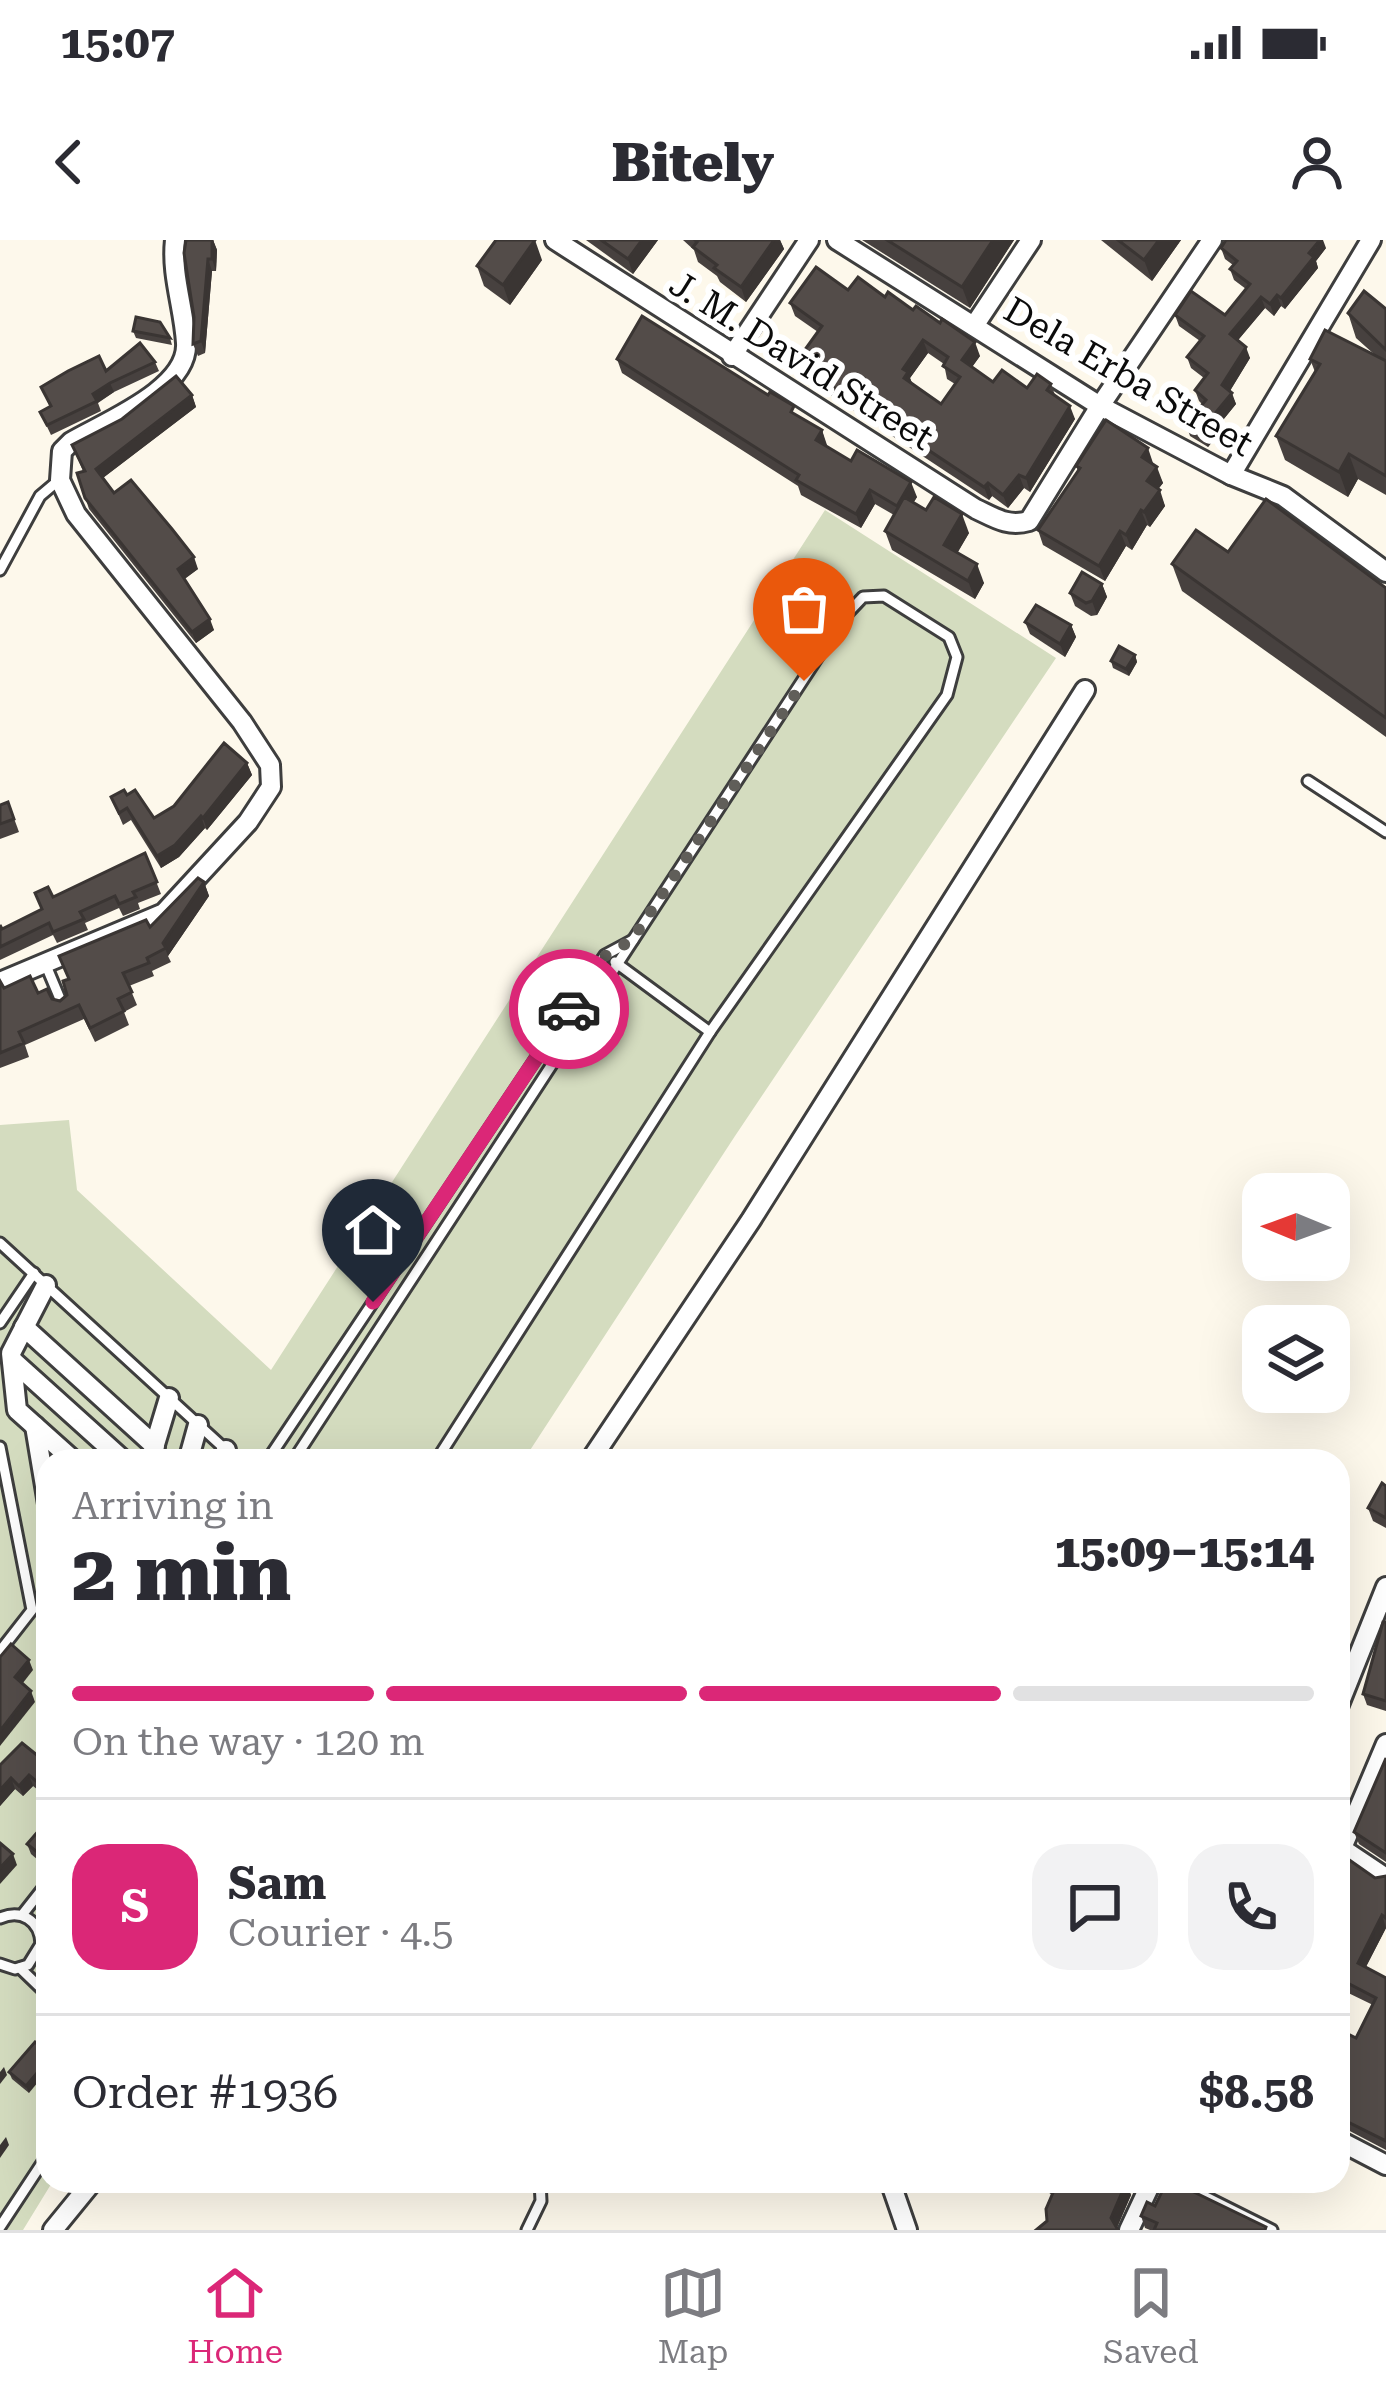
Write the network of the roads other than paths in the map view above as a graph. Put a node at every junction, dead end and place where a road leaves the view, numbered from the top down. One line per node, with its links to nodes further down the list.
1 (175, 240): 12 (street)
2 (555, 240): 9 (street, J. M. David Street)
3 (809, 240): 9 (street)
4 (837, 240): 8 (street, Dela Erba Street)
5 (1031, 240): 8 (street)
6 (1212, 240): 10 (street)
7 (1371, 240): 11 (street)
8 (974, 326): 10 (street, Dela Erba Street)
9 (732, 356): 10 (street, J. M. David Street)
10 (1100, 406): 11 (street, Dela Erba Street)
11 (1231, 475): 14 (street, Dela Erba Street)
12 (60, 480): 13 (lane); 20 (street)
13 (0, 570)
14 (1386, 572)
15 (1084, 690): 44 (street)
16 (1308, 781): 17 (lane)
17 (1386, 832)
18 (632, 940): 19 (lane); 21 (lane); 24 (lane)
19 (605, 956): 21 (lane); 41 (lane)
20 (45, 963): 22 (street); 23 (lane)
21 (620, 965): 24 (lane); 42 (lane)
22 (0, 982)
23 (63, 1006)
24 (710, 1032): 43 (lane)
25 (0, 1243): 26 (lane)
26 (40, 1279): 27 (lane); 28 (street); 30 (lane)
27 (0, 1323)
28 (24, 1327): 29 (street); 37 (street)
29 (12, 1360): 31 (street); 36 (street)
30 (169, 1398): 32 (lane); 38 (street)
31 (34, 1425): 34 (street); 35 (street)
32 (198, 1425): 39 (street); 40 (lane)
33 (0, 1447): 46 (lane)
34 (38, 1449)
35 (61, 1449)
36 (111, 1449)
37 (149, 1449)
38 (154, 1449)
39 (191, 1449)
40 (221, 1449)
41 (275, 1449)
42 (301, 1449)
43 (444, 1449)
44 (598, 1449)
45 (1386, 1587): 47 (street)
46 (0, 1651)
47 (1350, 1677)
48 (1386, 1744): 49 (street)
49 (1350, 1825)
50 (1350, 1854): 51 (street)
51 (1386, 1877)
52 (36, 1897): 53 (lane)
53 (22, 1915): 54 (lane); 55 (lane)
54 (0, 1918)
55 (36, 1926)
56 (36, 1955): 58 (lane)
57 (1, 1968): 58 (lane)
58 (20, 1968): 59 (lane)
59 (36, 1983)
60 (1350, 2146): 61 (street)
61 (1386, 2165)
62 (36, 2173): 68 (lane)
63 (83, 2193): 69 (street)
64 (541, 2193): 70 (lane)
65 (894, 2193): 71 (street)
66 (1146, 2193): 72 (street)
67 (1198, 2193): 73 (lane)
68 (0, 2227)
69 (53, 2230)
70 (527, 2230)
71 (907, 2230)
72 (1129, 2230)
73 (1272, 2230)

